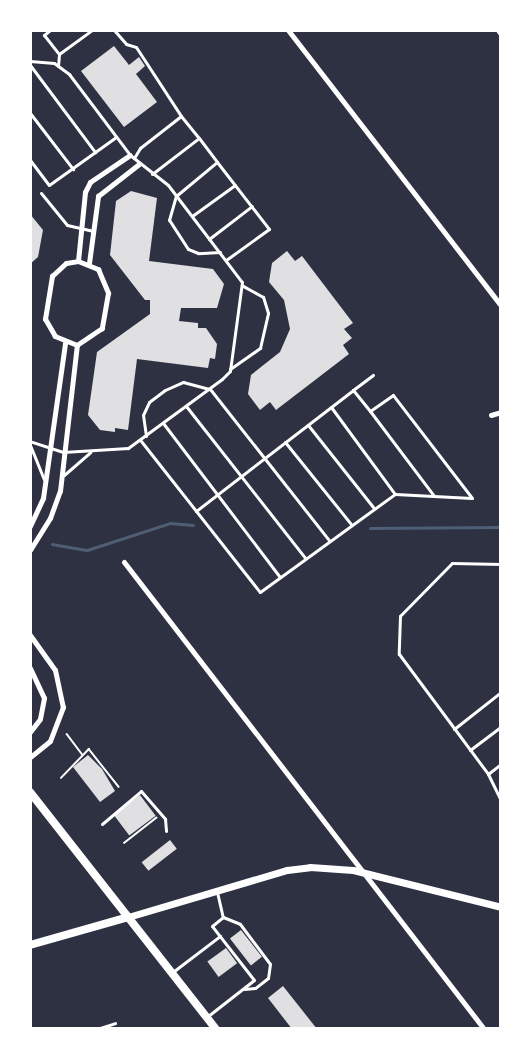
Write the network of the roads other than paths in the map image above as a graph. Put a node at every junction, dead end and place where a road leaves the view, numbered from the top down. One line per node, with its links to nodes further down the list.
1 (50, 30): 7 (lane)
2 (92, 30): 7 (lane)
3 (114, 30): 11 (lane)
4 (288, 30): 33 (street)
5 (498, 30): 6 (street)
6 (501, 34)
7 (59, 54): 9 (lane)
8 (30, 63): 9 (lane); 14 (lane)
9 (58, 66): 12 (lane)
10 (30, 113): 18 (lane)
11 (181, 117): 13 (lane); 15 (lane)
12 (116, 136): 14 (lane); 15 (lane)
13 (199, 138): 17 (lane); 19 (lane)
14 (95, 152): 18 (lane)
15 (134, 159): 19 (lane); 25 (street); 26 (street)
16 (30, 160): 18 (lane)
17 (217, 162): 20 (lane); 22 (lane)
18 (73, 169)
19 (152, 174): 22 (lane)
20 (235, 185): 23 (lane); 24 (lane)
21 (41, 194): 25 (lane)
22 (176, 195): 24 (lane); 28 (lane)
23 (252, 206): 27 (lane); 29 (lane)
24 (192, 216): 27 (lane)
25 (81, 230): 26 (lane); 30 (street)
26 (93, 231): 31 (street)
27 (209, 238): 28 (lane)
28 (220, 252): 29 (lane)
29 (226, 260): 32 (lane)
30 (78, 261): 31 (street); 34 (street)
31 (89, 263): 35 (street)
32 (242, 285): 36 (lane); 36 (lane)
33 (501, 306)
34 (65, 343): 35 (street); 51 (street)
35 (77, 345): 53 (street)
36 (230, 369): 38 (lane)
37 (373, 375): 39 (lane)
38 (210, 389): 40 (lane); 47 (lane); 54 (lane)
39 (353, 390): 41 (lane); 42 (lane)
40 (186, 406): 45 (lane); 55 (lane)
41 (331, 407): 46 (lane); 58 (lane)
42 (370, 411): 60 (lane); 60 (lane)
43 (501, 412): 44 (street)
44 (491, 415)
45 (163, 423): 47 (lane); 59 (lane)
46 (308, 425): 49 (lane); 61 (lane)
47 (146, 436): 48 (lane)
48 (141, 441): 52 (lane); 62 (lane)
49 (285, 442): 54 (lane); 63 (lane)
50 (30, 443): 51 (lane); 57 (lane)
51 (50, 449): 53 (lane); 57 (street)
52 (92, 450): 53 (lane); 56 (lane)
53 (63, 452): 56 (street)
54 (263, 459): 55 (lane); 65 (lane)
55 (241, 476): 59 (lane); 67 (lane)
56 (60, 482): 66 (street)
57 (45, 485): 64 (street)
58 (395, 494): 60 (lane); 61 (lane)
59 (217, 495): 62 (lane); 70 (lane)
60 (434, 496)
61 (373, 507): 63 (lane)
62 (196, 511): 70 (lane)
63 (351, 524): 65 (lane)
64 (30, 526)
65 (329, 540): 67 (lane)
66 (30, 550)
67 (306, 558): 70 (lane)
68 (124, 562): 85 (street)
69 (501, 564): 75 (lane)
70 (279, 577)
71 (30, 635): 78 (street)
72 (30, 668): 76 (street)
73 (501, 692): 75 (lane)
74 (501, 727): 77 (lane)
75 (454, 729): 77 (lane)
76 (30, 732)
77 (470, 750): 80 (lane)
78 (30, 757)
79 (501, 764): 80 (lane)
80 (488, 774): 82 (lane)
81 (30, 792): 88 (main road)
82 (501, 801)
83 (102, 824): 84 (lane)
84 (166, 831)
85 (363, 872): 86 (street); 87 (street); 98 (street)
86 (216, 890): 88 (street); 89 (lane)
87 (501, 907)
88 (128, 917): 91 (main road); 92 (main road)
89 (223, 917): 90 (lane); 93 (lane)
90 (220, 936): 92 (lane); 93 (lane)
91 (30, 945)
92 (172, 972): 94 (main road)
93 (242, 989): 94 (lane)
94 (207, 1017): 97 (main road)
95 (115, 1023): 96 (lane)
96 (97, 1029)
97 (216, 1029)
98 (484, 1029)

